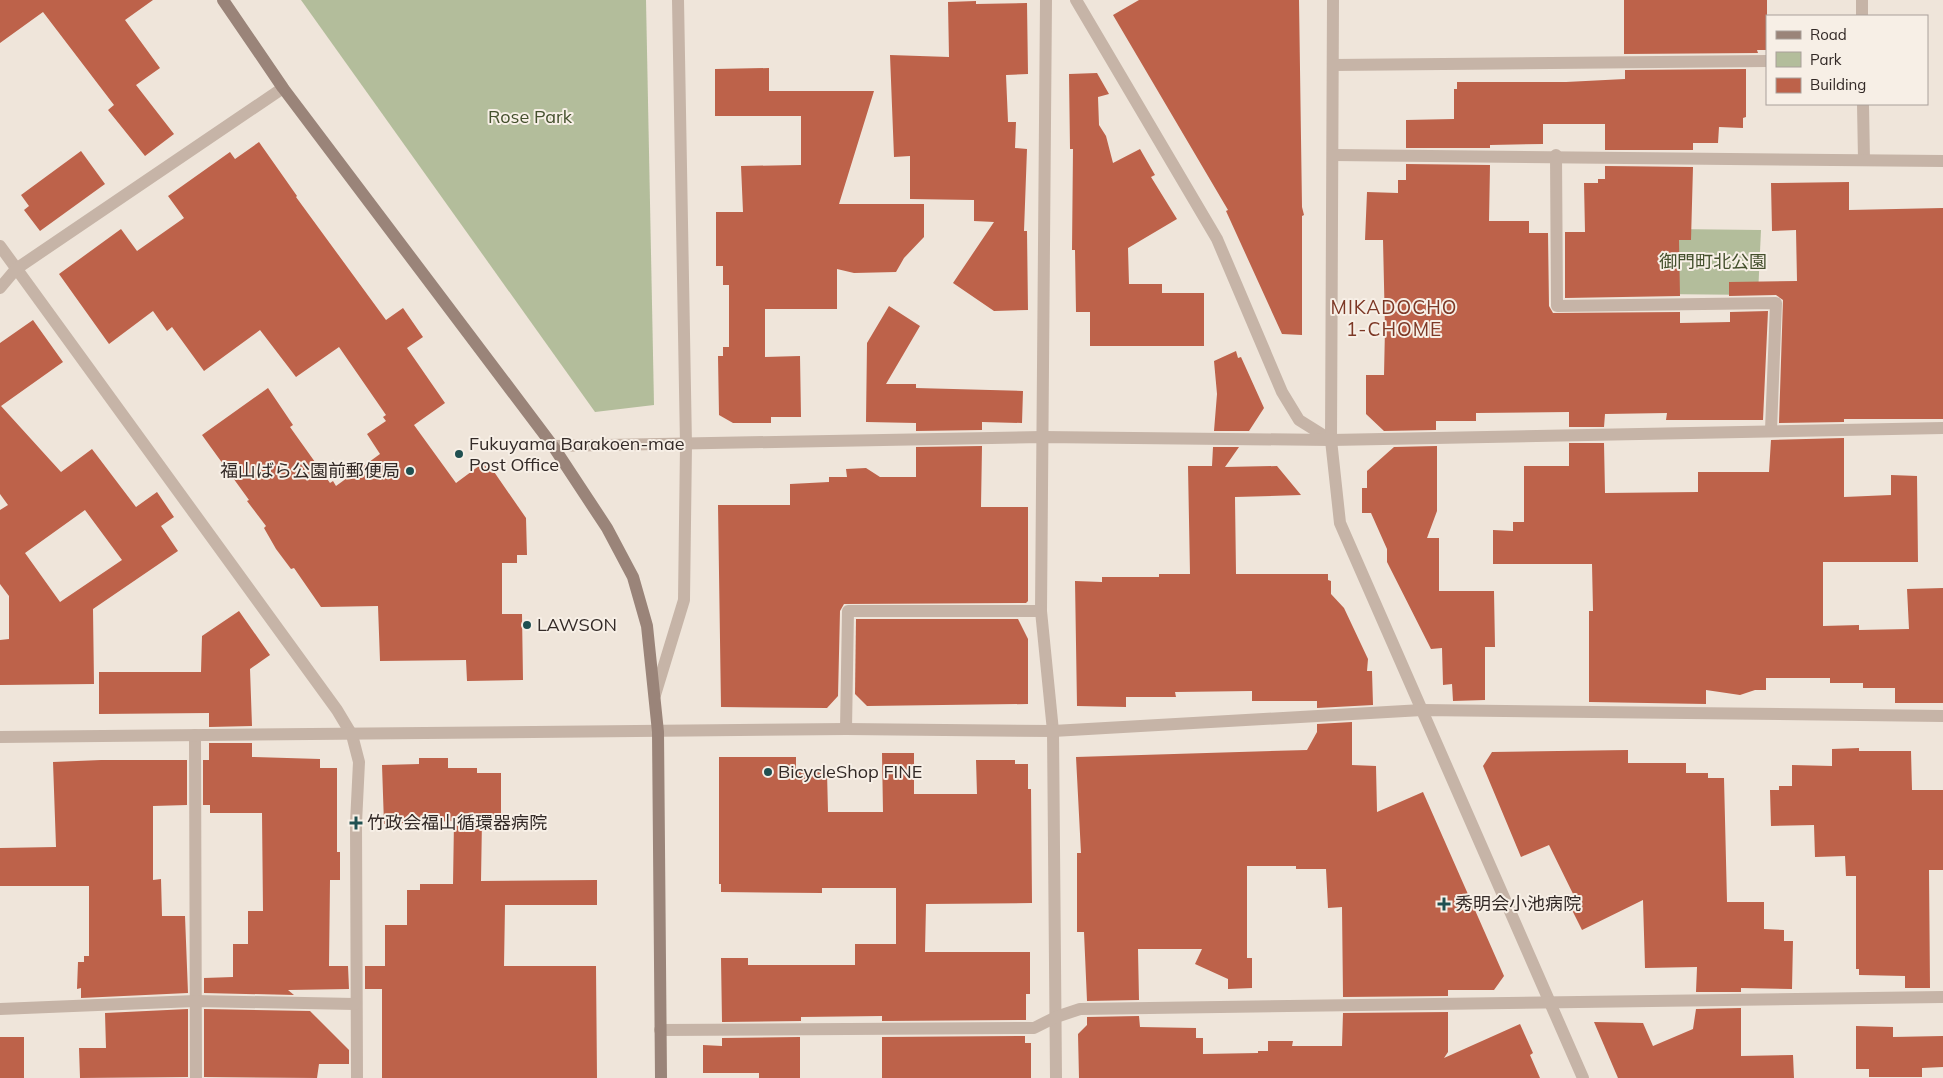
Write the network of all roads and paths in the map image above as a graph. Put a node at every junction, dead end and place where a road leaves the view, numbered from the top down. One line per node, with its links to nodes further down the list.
1 (224, 0): 10 (street)
2 (678, 0): 23 (street)
3 (1046, 0): 21 (street)
4 (1076, 0): 22 (street)
5 (1333, 0): 9 (street)
6 (1862, 0): 7 (street)
7 (1862, 15)
8 (1766, 61): 9 (street)
9 (1334, 65): 12 (street)
10 (283, 88): 17 (street); 24 (street)
11 (1863, 105): 14 (street)
12 (1333, 155): 13 (street); 22 (street)
13 (1556, 155): 14 (street); 20 (street)
14 (1864, 160): 15 (street)
15 (1943, 161)
16 (0, 246): 17 (street)
17 (16, 269): 18 (street); 33 (street)
18 (0, 288)
19 (1943, 428): 20 (street)
20 (1771, 430): 22 (street)
21 (1042, 437): 22 (street); 23 (street); 25 (street)
22 (1331, 440): 27 (street)
23 (686, 445): 24 (street); 26 (street)
24 (553, 446): 26 (street)
25 (1041, 612): 29 (street); 30 (street)
26 (655, 695): 31 (street)
27 (1422, 710): 28 (street); 30 (street); 37 (street)
28 (1943, 716)
29 (846, 729): 30 (street); 31 (street)
30 (1054, 731): 40 (street)
31 (658, 732): 33 (street); 41 (street)
32 (195, 735): 33 (street); 34 (street); 36 (street)
33 (352, 735): 38 (street)
34 (0, 737)
35 (1943, 997): 37 (street)
36 (195, 1001): 38 (street); 39 (street); 42 (street)
37 (1550, 1003): 40 (street); 46 (street)
38 (355, 1004): 43 (street)
39 (0, 1009)
40 (1056, 1017): 41 (street); 45 (street)
41 (660, 1030): 44 (street)
42 (196, 1078)
43 (357, 1078)
44 (661, 1078)
45 (1056, 1078)
46 (1583, 1078)

